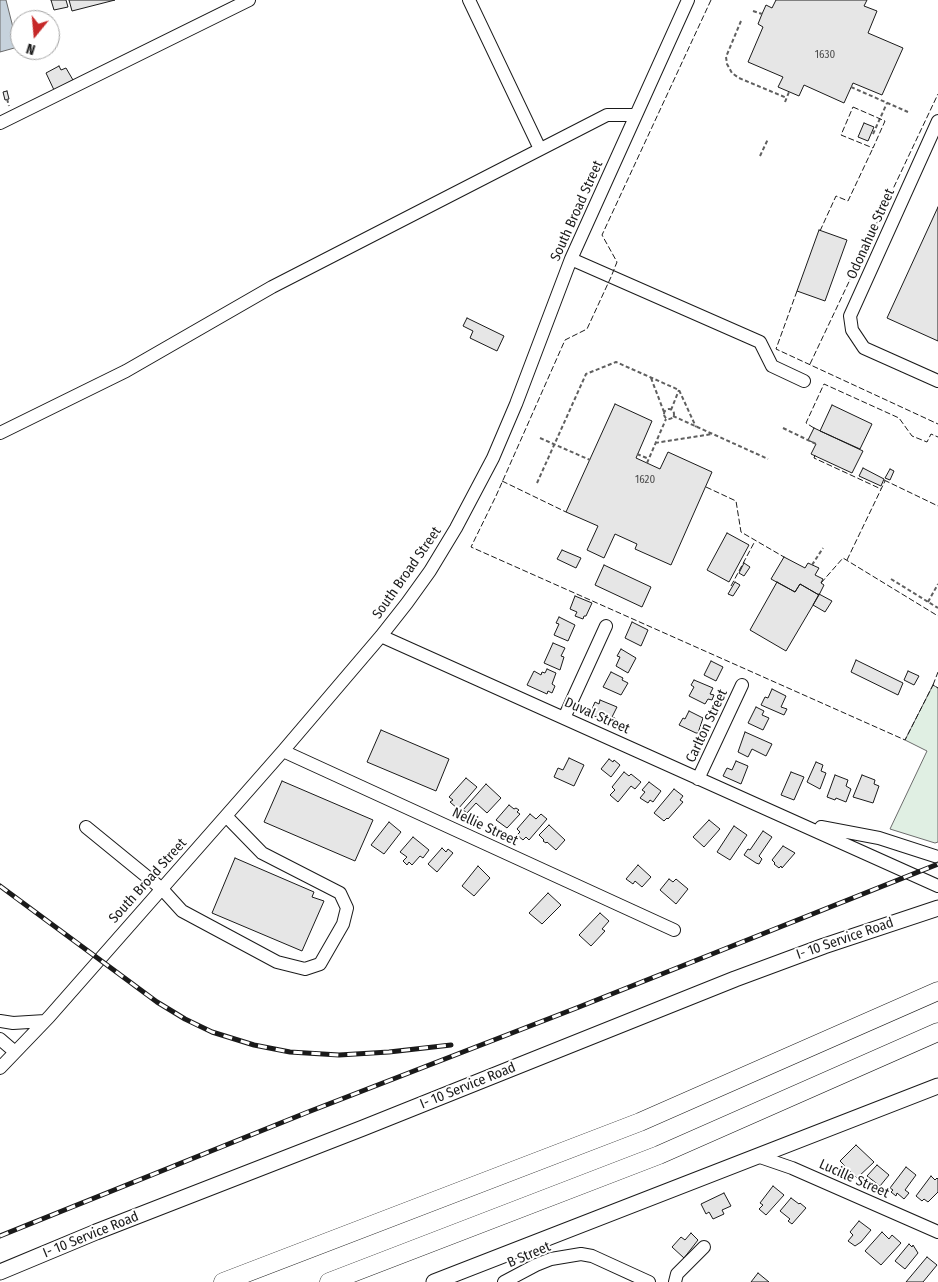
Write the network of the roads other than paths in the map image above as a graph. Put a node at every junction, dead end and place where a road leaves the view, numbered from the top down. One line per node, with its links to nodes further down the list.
1 (249, 0): 6 (street)
2 (470, 0): 7 (street)
3 (688, 0): 4 (street, South Broad Street)
4 (636, 116): 7 (street); 8 (street, South Broad Street)
5 (938, 121): 10 (street, Odonahue Street)
6 (0, 123)
7 (540, 149): 11 (street)
8 (571, 259): 9 (street); 13 (street, South Broad Street)
9 (804, 380)
10 (938, 381)
11 (0, 433)
12 (606, 626): 15 (street)
13 (381, 636): 15 (street, Duval Street); 16 (street, South Broad Street)
14 (742, 685): 17 (street, Carlton Street)
15 (564, 718): 17 (street, Duval Street)
16 (283, 751): 18 (street, South Broad Street); 25 (street, Nellie Street)
17 (698, 779): 19 (street, Duval Street)
18 (226, 816): 23 (street, South Broad Street); 23 (street)
19 (801, 824): 21 (street, Duval Street); 22 (street, Duval Street)
20 (86, 827): 23 (street)
21 (938, 857)
22 (938, 886)
23 (162, 889): 28 (street, South Broad Street)
24 (938, 908): 37 (main road, I- 10 Service Road)
25 (674, 930)
26 (938, 991): 38 (highway)
27 (0, 1021): 28 (street)
28 (45, 1021): 31 (street, South Broad Street)
29 (938, 1032): 39 (highway)
30 (0, 1039): 31 (street)
31 (15, 1052): 32 (street, South Broad Street)
32 (0, 1068)
33 (938, 1086): 34 (main road)
34 (757, 1156): 35 (street, Lucille Street); 40 (main road)
35 (938, 1232)
36 (704, 1247): 43 (street)
37 (0, 1272)
38 (224, 1282)
39 (330, 1282)
40 (434, 1282)
41 (504, 1282): 42 (street, B Street)
42 (649, 1282)
43 (675, 1282)

